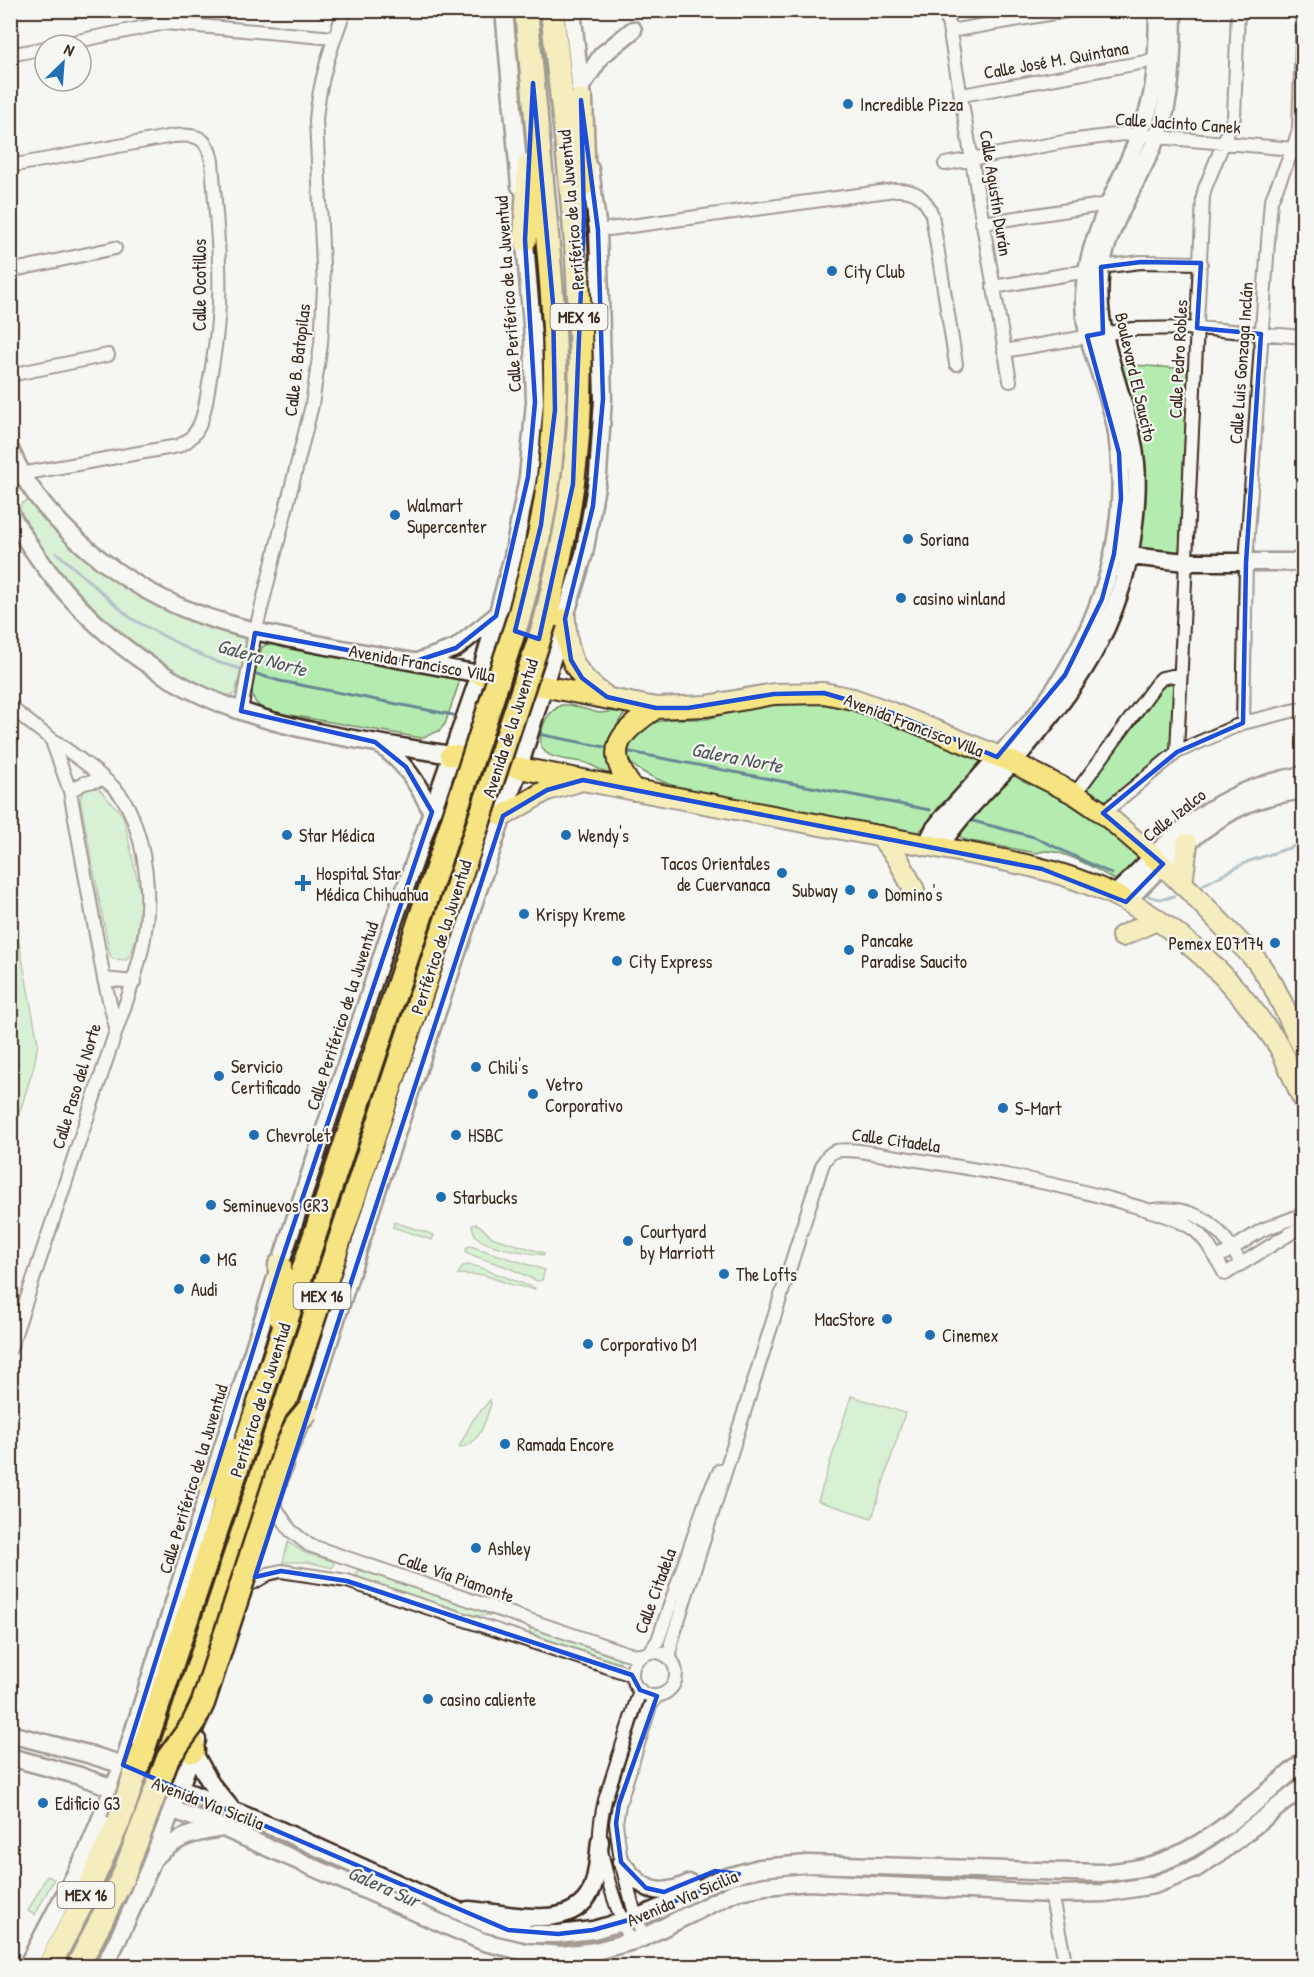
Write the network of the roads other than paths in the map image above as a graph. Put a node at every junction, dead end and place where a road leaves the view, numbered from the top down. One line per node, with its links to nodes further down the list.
1 (345, 10): 15 (street, Calle B. Batopilas)
2 (504, 10): 32 (main road, Calle Periférico de la Juventud)
3 (526, 10): 19 (highway, Periférico de la Juventud / MEX 16)
4 (552, 10): 35 (highway, Periférico de la Juventud / MEX 16)
5 (572, 10): 20 (main road)
6 (946, 10): 13 (street, Calle Agustín Durán)
7 (1072, 10): 13 (street)
8 (1158, 10): 18 (main road, Boulevard El Saucito)
9 (1173, 10): 23 (main road, Boulevard El Saucito)
10 (1238, 10): 24 (street, Calle Pedro Robles)
11 (1303, 10): 25 (street, Calle Luis Gonzaga Inclán)
12 (633, 30): 20 (main road)
13 (950, 31): 21 (street, Calle Agustín Durán)
14 (93, 37): 15 (street)
15 (334, 38): 58 (street, Calle B. Batopilas)
16 (33, 50): 17 (street)
17 (10, 55)
18 (1156, 60): 21 (street, Calle José M. Quintana); 22 (main road, Boulevard El Saucito)
19 (533, 83): 32 (highway); 56 (highway, Periférico de la Juventud / MEX 16)
20 (581, 94): 35 (highway); 57 (main road)
21 (962, 95): 26 (street, Calle Agustín Durán)
22 (1140, 135): 23 (street, Calle Jacinto Canek); 26 (street, Calle Jacinto Canek); 29 (main road, Boulevard El Saucito)
23 (1157, 137): 24 (street, Calle Jacinto Canek); 36 (main road, Boulevard El Saucito)
24 (1224, 143): 25 (street, Calle Jacinto Canek); 34 (street, Calle Pedro Robles)
25 (1298, 149): 41 (street, Calle Luis Gonzaga Inclán)
26 (973, 158): 27 (street, Calle Jacinto Canek); 30 (street, Calle Agustín Durán)
27 (945, 164)
28 (10, 166): 49 (street, Calle Ocotillos)
29 (1109, 204): 30 (street); 36 (main road, Boulevard El Saucito)
30 (982, 223): 38 (street, Calle Agustín Durán)
31 (609, 229): 45 (street)
32 (525, 240): 55 (main road, Calle Periférico de la Juventud)
33 (115, 248): 37 (street)
34 (1201, 262): 36 (street); 39 (street, Calle Pedro Robles)
35 (578, 269): 57 (highway, Periférico de la Juventud / MEX 16)
36 (1094, 269): 38 (street); 40 (main road, Boulevard El Saucito)
37 (10, 271)
38 (993, 287): 43 (street, Calle Agustín Durán)
39 (1197, 328): 40 (street); 41 (street); 52 (street, Calle Pedro Robles)
40 (1095, 334): 43 (street); 51 (main road, Boulevard El Saucito)
41 (1261, 334): 42 (street); 54 (street, Calle Luis Gonzaga Inclán)
42 (1304, 337)
43 (1004, 351): 47 (street, Calle Agustín Durán)
44 (108, 355): 46 (street)
45 (956, 364)
46 (10, 375)
47 (1010, 381)
48 (10, 449): 49 (main road, Avenida Francisco Villa)
49 (16, 475): 58 (main road, Avenida Francisco Villa)
50 (10, 513): 67 (main road)
51 (1122, 555): 52 (main road); 73 (main road, Boulevard El Saucito)
52 (1186, 562): 54 (main road); 61 (street, Calle Pedro Robles)
53 (1304, 562): 54 (main road)
54 (1246, 563): 68 (street, Calle Luis Gonzaga Inclán)
55 (496, 616): 57 (main road); 59 (main road); 60 (main road, Calle Periférico de la Juventud)
56 (519, 616): 85 (highway, Avenida de la Juventud / MEX 16, bridge)
57 (556, 626): 62 (main road); 63 (main road); 86 (highway, Avenida de la Juventud / MEX 16, bridge)
58 (255, 633): 59 (main road, Avenida Francisco Villa); 67 (street, Calle B. Batopilas)
59 (413, 662): 60 (main road, Avenida Francisco Villa)
60 (480, 674): 62 (main road, Avenida Francisco Villa); 72 (main road, Calle Periférico de la Juventud)
61 (1181, 674): 71 (street, Calle Pedro Robles); 81 (street)
62 (545, 686): 63 (main road, Avenida Francisco Villa); 74 (main road)
63 (607, 697): 65 (main road, Avenida Francisco Villa)
64 (10, 706): 69 (street)
65 (656, 708): 73 (main road, Avenida Francisco Villa); 78 (main road)
66 (1304, 708): 68 (street)
67 (240, 711): 70 (main road)
68 (1243, 723): 71 (street)
69 (52, 740): 76 (street); 80 (street, Calle Paso del Norte)
70 (375, 742): 72 (main road); 82 (main road)
71 (1177, 752): 83 (street)
72 (451, 755): 74 (main road); 82 (main road, Calle Periférico de la Juventud)
73 (1005, 760): 81 (main road, Avenida Francisco Villa); 89 (main road, Boulevard El Saucito)
74 (519, 768): 77 (main road); 84 (main road)
75 (1304, 775): 90 (main road, Calle Izalco)
76 (104, 779): 80 (street); 99 (street)
77 (583, 780): 78 (main road); 84 (main road)
78 (634, 790): 87 (main road)
79 (1304, 790): 88 (main road, Calle Izalco)
80 (70, 791): 98 (street, Calle Paso del Norte)
81 (1075, 794): 83 (main road, Avenida Francisco Villa)
82 (432, 812): 91 (main road, Calle Periférico de la Juventud)
83 (1102, 813): 90 (main road, Avenida Francisco Villa)
84 (503, 816): 95 (main road)
85 (451, 826): 114 (highway, Periférico de la Juventud / MEX 16)
86 (475, 833): 113 (highway, Periférico de la Juventud / MEX 16)
87 (880, 836): 89 (main road); 93 (main road)
88 (1187, 844): 90 (main road, Calle Izalco); 92 (main road)
89 (932, 846): 94 (main road)
90 (1158, 860): 92 (main road, Avenida Francisco Villa); 94 (main road, Calle Izalco)
91 (411, 870): 95 (main road); 112 (main road, Calle Periférico de la Juventud)
92 (1182, 884): 101 (main road, Avenida Francisco Villa)
93 (914, 890)
94 (1121, 899): 96 (main road)
95 (474, 901): 117 (main road)
96 (1156, 920): 97 (main road); 102 (main road)
97 (1122, 936)
98 (104, 979): 99 (street); 100 (street, Calle Paso del Norte)
99 (134, 982): 100 (street)
100 (117, 1028): 115 (street, Calle Paso del Norte)
101 (1301, 1039): 102 (street)
102 (1278, 1045): 103 (main road)
103 (1304, 1100)
104 (1149, 1210): 108 (street); 110 (street); 118 (street, Calle Citadela)
105 (1304, 1214): 106 (street)
106 (1275, 1225): 108 (street); 109 (street)
107 (1304, 1225): 109 (street)
108 (1233, 1248): 110 (street); 111 (street)
109 (1253, 1257): 111 (street)
110 (1216, 1259): 111 (street)
111 (1241, 1264)
112 (280, 1265): 114 (highway); 119 (main road, Calle Periférico de la Juventud)
113 (321, 1299): 128 (highway); 130 (highway, Periférico de la Juventud / MEX 16)
114 (280, 1336): 116 (highway, Periférico de la Juventud / MEX 16)
115 (10, 1349)
116 (261, 1399): 119 (highway); 148 (highway, Periférico de la Juventud / MEX 16, bridge)
117 (307, 1411): 120 (main road); 130 (highway, bridge)
118 (734, 1442): 122 (street, Calle Citadela); 123 (street, Calle Citadela)
119 (211, 1489): 132 (main road, Calle Periférico de la Juventud)
120 (276, 1508): 121 (main road); 122 (street, Calle Vía Piamonte)
121 (253, 1583): 124 (street, Calle Vía Piamonte); 128 (main road)
122 (646, 1654): 123 (street); 124 (street)
123 (670, 1658): 126 (street)
124 (632, 1675): 125 (street)
125 (640, 1690): 126 (street); 139 (street)
126 (657, 1696): 141 (street)
127 (10, 1734): 132 (main road, Avenida Via Sicilia)
128 (193, 1751): 135 (main road); 137 (main road)
129 (10, 1756): 134 (main road, Avenida Via Sicilia)
130 (168, 1758): 149 (highway, MEX 16, bridge)
131 (1304, 1761): 142 (main road, Avenida Via Sicilia)
132 (123, 1766): 134 (main road, Calle Periférico de la Juventud); 135 (main road, Avenida Via Sicilia)
133 (1304, 1786): 143 (main road, Avenida Via Sicilia)
134 (113, 1788): 136 (main road, Avenida Via Sicilia); 147 (main road, Calle Periférico de la Juventud)
135 (180, 1788): 136 (main road); 137 (main road, Avenida Via Sicilia)
136 (173, 1810): 138 (main road, Avenida Via Sicilia); 140 (main road)
137 (232, 1810): 144 (main road, Avenida Via Sicilia)
138 (223, 1828): 140 (main road); 146 (main road, Avenida Via Sicilia)
139 (600, 1841): 144 (main road); 145 (street)
140 (154, 1858): 150 (main road)
141 (621, 1862): 142 (main road); 145 (street)
142 (739, 1874): 145 (main road, Avenida Via Sicilia)
143 (1051, 1894): 146 (main road, Avenida Via Sicilia); 151 (street)
144 (453, 1908): 145 (main road, Avenida Via Sicilia)
145 (629, 1920): 146 (street)
146 (637, 1939)
147 (27, 1966)
148 (49, 1966)
149 (78, 1966)
150 (104, 1966)
151 (1066, 1966)

